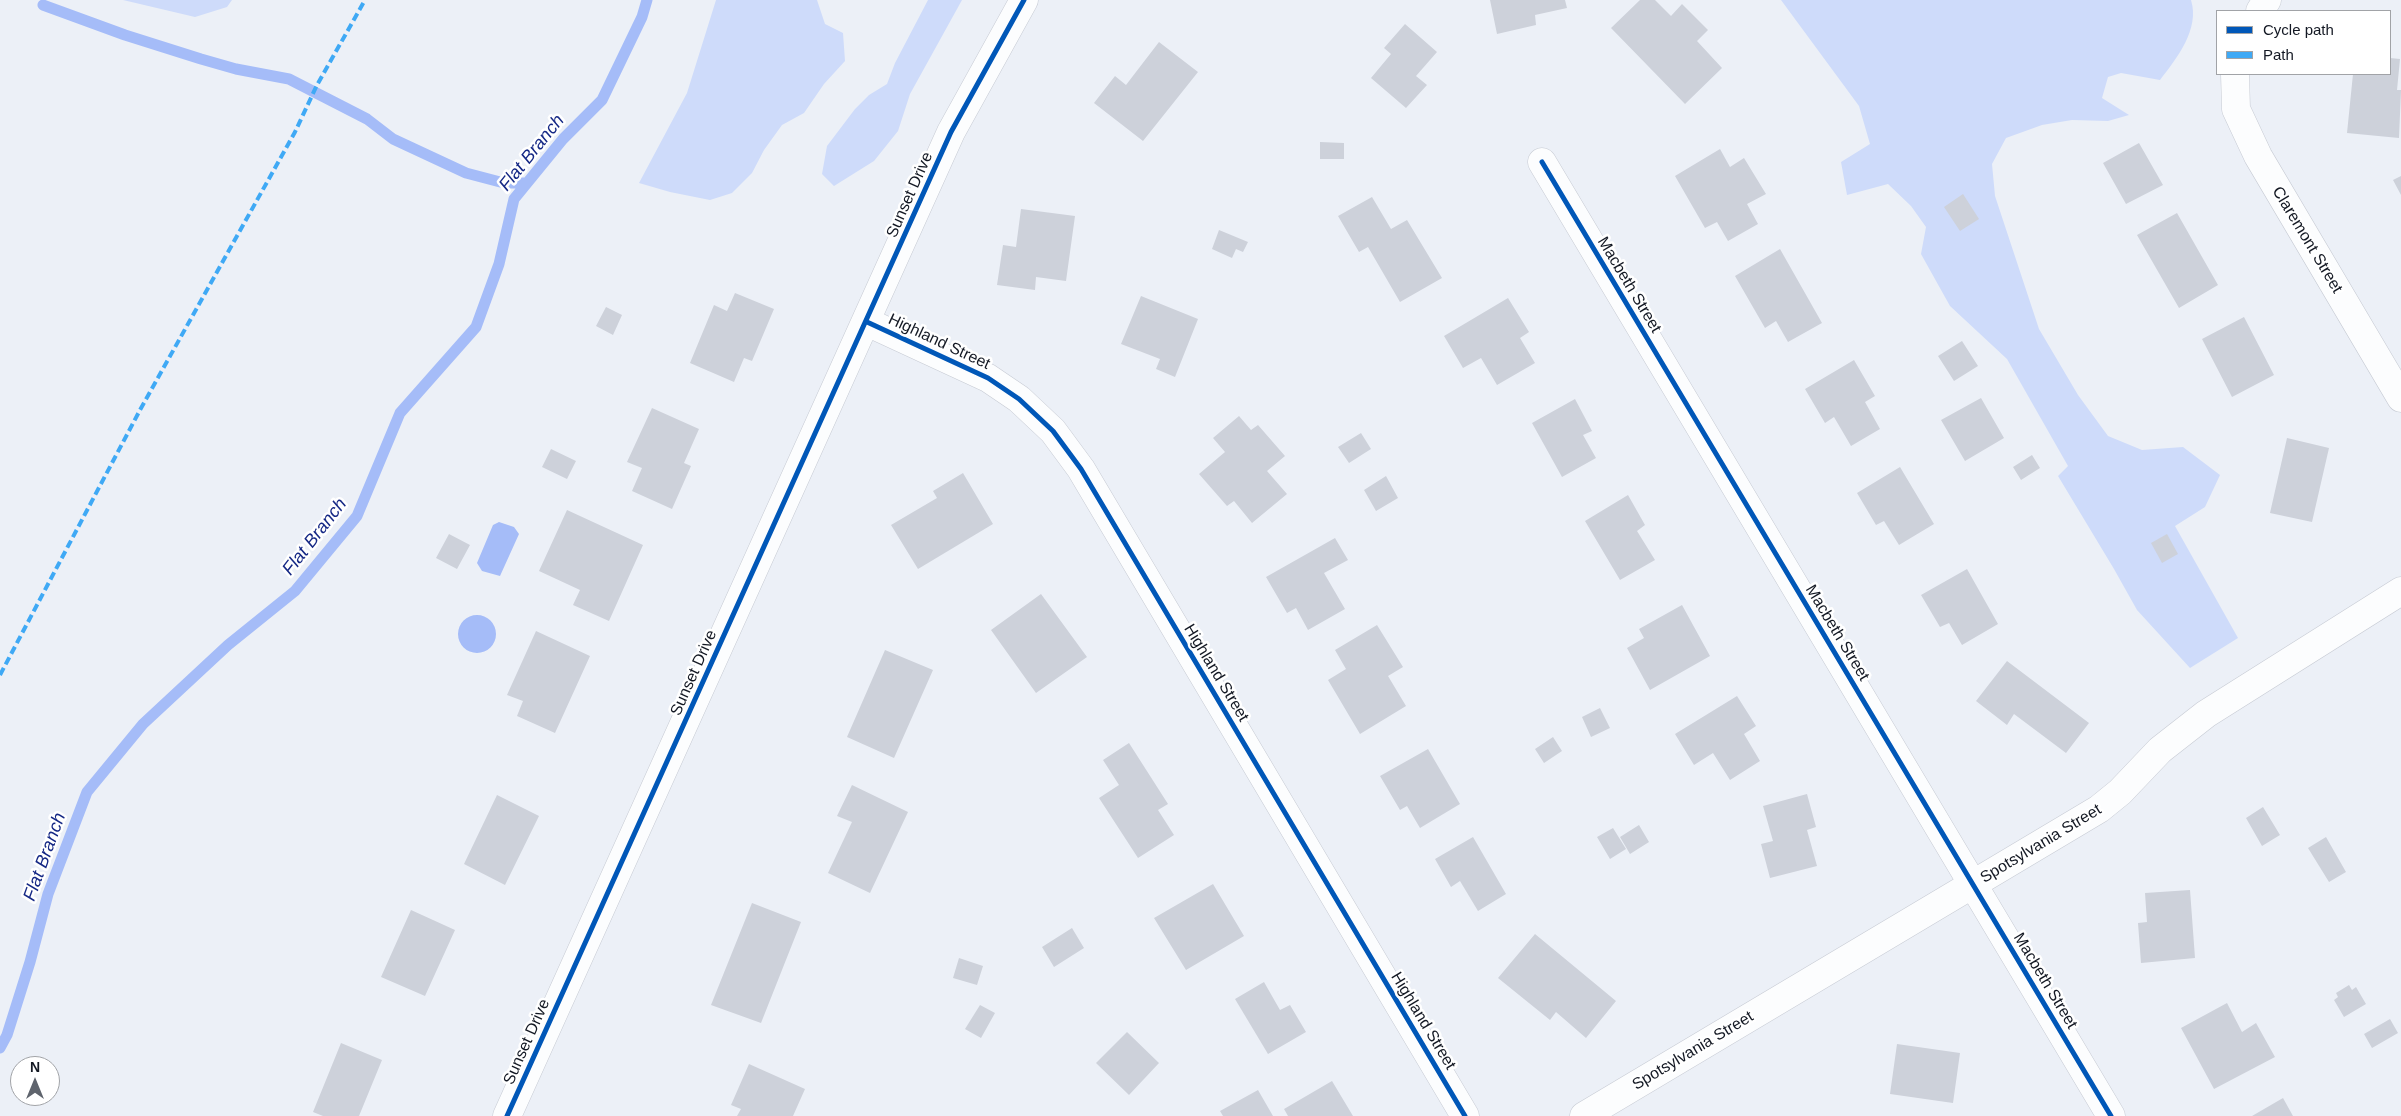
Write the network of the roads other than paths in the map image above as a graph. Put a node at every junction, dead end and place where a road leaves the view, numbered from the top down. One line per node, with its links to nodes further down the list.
1 (1024, 0): 4 (street, Sunset Drive)
2 (2235, 75): 5 (street, Claremont Street)
3 (1542, 162): 7 (street, Macbeth Street)
4 (867, 322): 8 (street, Sunset Drive); 9 (street, Highland Street)
5 (2401, 398)
6 (2401, 592): 7 (street, Spotsylvania Street)
7 (1973, 885): 10 (street, Spotsylvania Street); 11 (street, Macbeth Street)
8 (508, 1116)
9 (1465, 1116)
10 (1584, 1116)
11 (2111, 1116)

